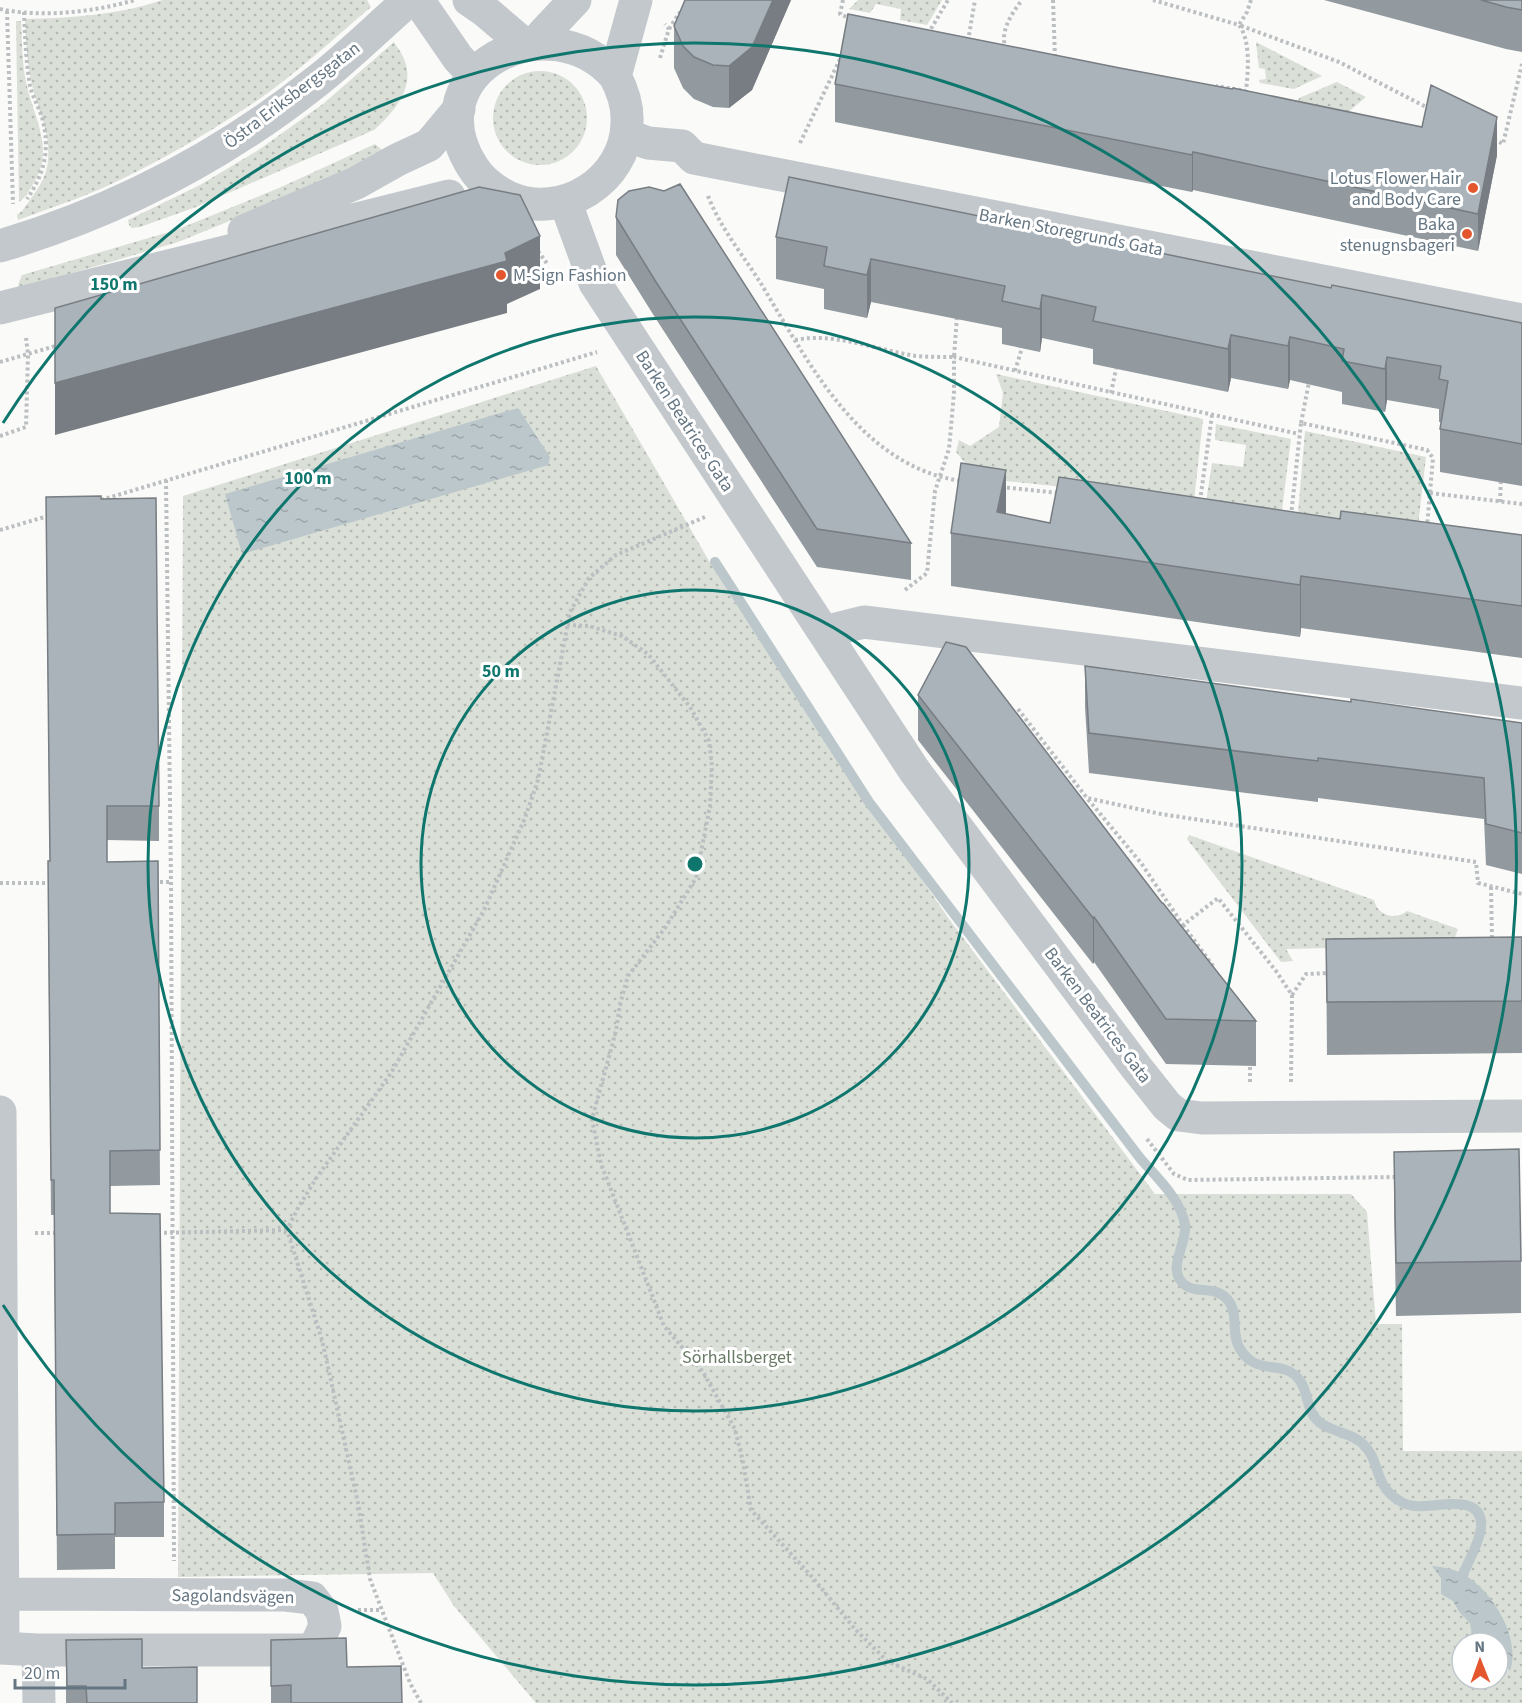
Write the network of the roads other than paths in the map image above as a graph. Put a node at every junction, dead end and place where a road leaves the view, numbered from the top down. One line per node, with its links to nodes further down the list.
1 (409, 0): 13 (street, Östra Eriksbergsgatan)
2 (418, 0): 7 (street)
3 (469, 0): 6 (street)
4 (576, 0): 6 (street)
5 (636, 0): 8 (street)
6 (530, 37): 7 (street); 8 (street)
7 (472, 73): 9 (street)
8 (615, 76): 10 (street)
9 (459, 109): 11 (street); 14 (street)
10 (626, 135): 12 (street); 16 (street, Barken Storegrunds Gata)
11 (496, 190): 12 (street); 14 (street)
12 (565, 201): 17 (street, Barken Beatrices Gata)
13 (7, 234)
14 (104, 282): 15 (street)
15 (0, 309)
16 (1522, 320)
17 (824, 632): 18 (street); 20 (street, Barken Beatrices Gata)
18 (1522, 703)
19 (0, 1112): 21 (street)
20 (1522, 1116)
21 (1, 1229): 22 (street)
22 (2, 1594): 23 (street); 24 (street, Sagolandsvägen)
23 (2, 1648): 24 (street, Sagolandsvägen)
24 (38, 1650): 25 (street)
25 (39, 1703)

